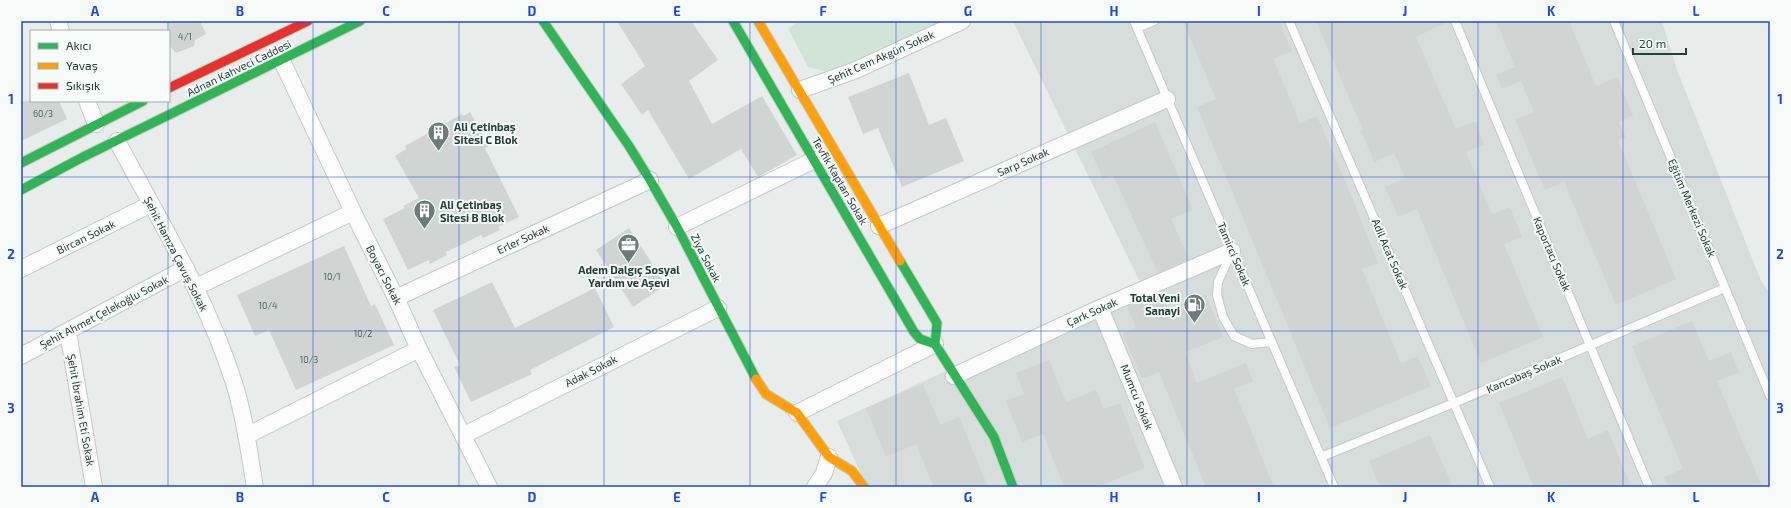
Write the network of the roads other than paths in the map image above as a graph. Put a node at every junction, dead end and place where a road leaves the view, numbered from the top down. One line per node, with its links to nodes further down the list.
1 (306, 21): 13 (street, Adnan Kahveci Caddesi)
2 (360, 21): 12 (street, Adnan Kahveci Caddesi)
3 (543, 21): 22 (street, Ziya Sokak)
4 (733, 21): 20 (street, Tevfik Kaptan Sokak)
5 (758, 21): 14 (street, Tevfik Kaptan Sokak)
6 (962, 21): 14 (street, Şehit Cem Akgün Sokak)
7 (1154, 21): 11 (lane)
8 (1289, 21): 44 (lane, Adil Acat Sokak)
9 (1455, 21): 39 (lane, Kaportacı Sokak)
10 (1614, 21): 32 (lane, Eğitim Merkezi Sokak)
11 (1135, 25): 15 (lane, Tamirci Sokak)
12 (282, 61): 19 (street, Adnan Kahveci Caddesi); 25 (street, Boyacı Sokak)
13 (170, 88)
14 (800, 90): 26 (street, Tevfik Kaptan Sokak)
15 (1167, 99): 26 (street, Sarp Sokak); 28 (lane, Tamirci Sokak)
16 (88, 102): 18 (street)
17 (141, 102): 18 (street)
18 (96, 124): 21 (street)
19 (117, 141): 23 (street, Adnan Kahveci Caddesi); 24 (street, Şehit Hamza Çavuş Sokak)
20 (814, 160): 27 (street); 38 (street, Tevfik Kaptan Sokak)
21 (21, 163)
22 (650, 180): 27 (street, Ziya Sokak); 33 (street, Erler Sokak)
23 (21, 190)
24 (151, 204): 29 (street, Şehit Hamza Çavuş Sokak); 30 (street, Bircan Sokak)
25 (352, 212): 31 (street); 33 (street, Boyacı Sokak)
26 (879, 226): 38 (street, Tevfik Kaptan Sokak)
27 (677, 227): 34 (street, Ziya Sokak)
28 (1232, 251): 35 (street, Çark Sokak); 37 (lane, Tamirci Sokak); 37 (lane)
29 (186, 268): 31 (street, Şehit Hamza Çavuş Sokak); 36 (street, Şehit Ahmet Çelekoğlu Sokak)
30 (21, 269)
31 (196, 287): 47 (street, Şehit Hamza Çavuş Sokak)
32 (1725, 288): 39 (lane, Kancabaş Sokak); 43 (lane, Eğitim Merkezi Sokak)
33 (396, 298): 40 (street, Boyacı Sokak)
34 (718, 308): 45 (street, Ziya Sokak); 46 (street, Adak Sokak)
35 (1100, 308): 42 (street, Çark Sokak); 56 (street, Mumcu Sokak)
36 (68, 332): 41 (street, Şehit Ahmet Çelekoğlu Sokak); 50 (street, Şehit İbrahim Eti Sokak)
37 (1272, 342): 49 (lane, Tamirci Sokak)
38 (935, 344): 42 (street); 45 (street)
39 (1590, 345): 44 (lane, Kancabaş Sokak); 59 (lane, Kaportacı Sokak)
40 (419, 349): 46 (street, Boyacı Sokak); 47 (street)
41 (21, 356)
42 (954, 376): 55 (street)
43 (1770, 396)
44 (1454, 403): 49 (lane, Kancabaş Sokak); 58 (lane, Adil Acat Sokak)
45 (797, 413): 48 (street, Ziya Sokak)
46 (464, 435): 52 (street, Boyacı Sokak)
47 (246, 436): 51 (street, Şehit Hamza Çavuş Sokak)
48 (829, 457): 53 (street); 54 (street, Ziya Sokak)
49 (1321, 457): 57 (lane, Tamirci Sokak)
50 (94, 487)
51 (256, 487)
52 (489, 487)
53 (815, 487)
54 (864, 487)
55 (1013, 487)
56 (1174, 487)
57 (1334, 487)
58 (1490, 487)
59 (1649, 487)

